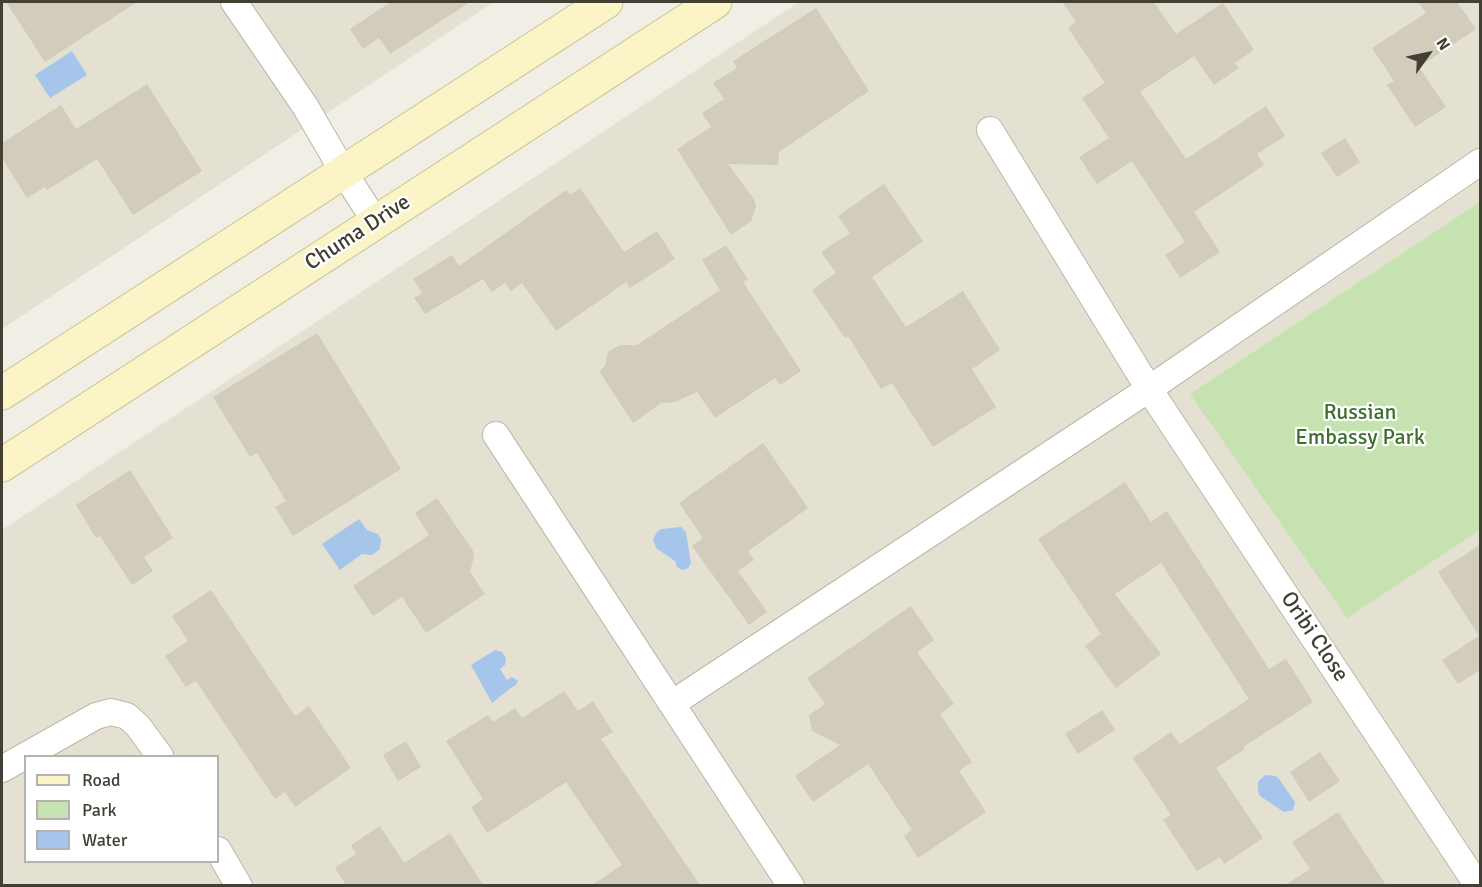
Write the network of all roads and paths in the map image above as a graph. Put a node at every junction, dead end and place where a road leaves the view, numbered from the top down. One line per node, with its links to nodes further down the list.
1 (234, 2): 6 (street)
2 (606, 2): 6 (main road)
3 (715, 2): 7 (main road, Chuma Drive)
4 (990, 130): 8 (street, Oribi Close)
5 (1480, 162): 8 (street)
6 (344, 173): 7 (street); 9 (main road)
7 (376, 222): 11 (main road, Chuma Drive)
8 (1149, 389): 12 (street); 20 (street, Oribi Close)
9 (2, 393)
10 (496, 435): 12 (street)
11 (2, 465)
12 (673, 703): 19 (street)
13 (27, 755): 14 (street)
14 (159, 755)
15 (24, 757): 16 (street)
16 (2, 769)
17 (219, 852): 18 (street)
18 (239, 885)
19 (791, 885)
20 (1478, 885)

